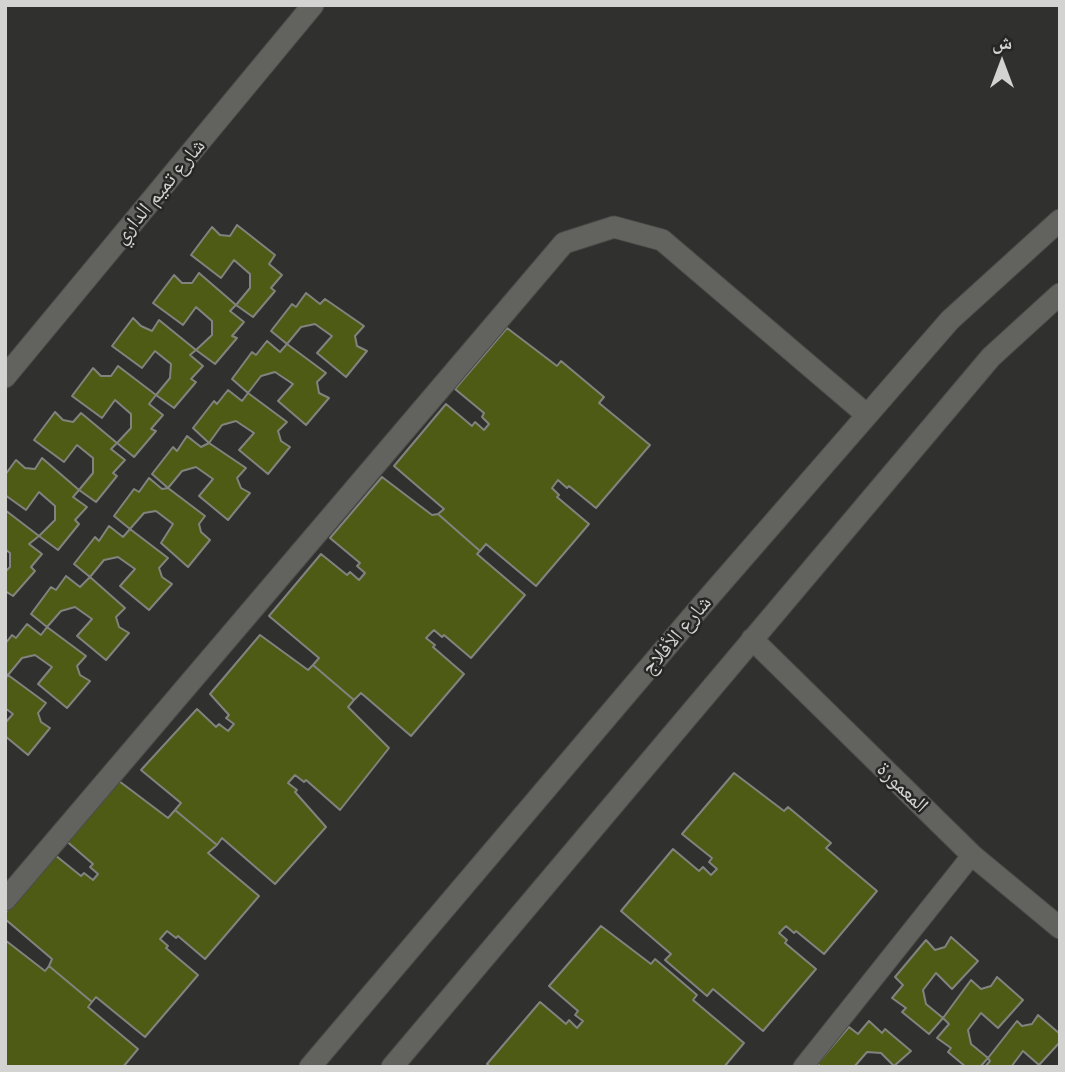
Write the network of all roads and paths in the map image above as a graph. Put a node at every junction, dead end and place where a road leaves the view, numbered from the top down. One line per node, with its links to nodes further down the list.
1 (313, 5): 4 (street, شارع تميم الداري)
2 (1060, 220): 5 (street, شارع الأفلاج)
3 (1060, 294): 6 (street)
4 (5, 377)
5 (867, 415): 8 (street); 10 (street, شارع الأفلاج)
6 (751, 639): 7 (street, المعمورة); 11 (street)
7 (972, 855): 9 (street, المعمورة); 12 (lane)
8 (5, 900)
9 (1060, 928)
10 (310, 1067)
11 (391, 1067)
12 (803, 1067)

